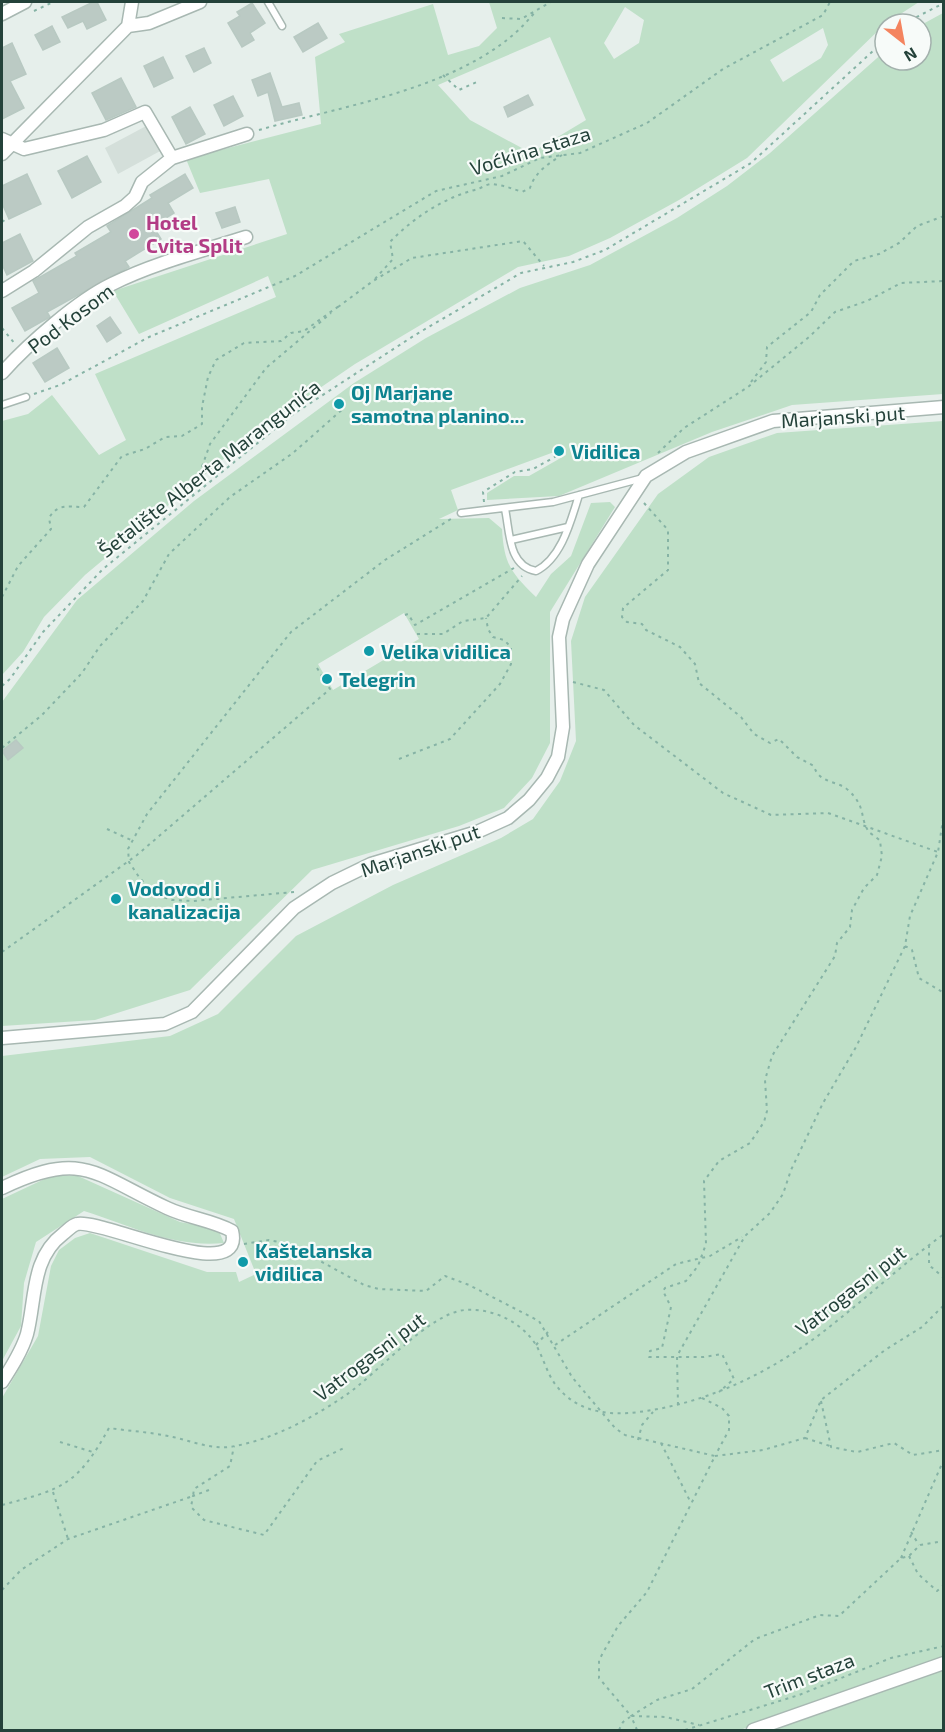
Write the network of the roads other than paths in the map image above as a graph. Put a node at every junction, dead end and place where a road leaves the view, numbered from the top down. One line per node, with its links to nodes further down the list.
1 (25, 2): 5 (street)
2 (132, 2): 6 (street)
3 (200, 2): 6 (street)
4 (268, 2): 7 (lane)
5 (2, 14)
6 (128, 26): 9 (street)
7 (282, 26)
8 (247, 134): 10 (street)
9 (4, 146): 10 (street)
10 (172, 158): 12 (street)
11 (246, 237): 13 (street, Pod Kosom)
12 (2, 291)
13 (2, 373)
14 (26, 397): 15 (lane)
15 (2, 405)
16 (944, 407): 17 (street, Marjanski put)
17 (646, 476): 18 (lane, Marjanski put); 23 (street, Marjanski put)
18 (579, 495): 19 (lane, Marjanski put); 21 (lane)
19 (505, 510): 20 (lane, Marjanski put); 22 (lane)
20 (461, 513)
21 (568, 527): 22 (lane); 22 (lane)
22 (511, 540)
23 (2, 1038)
24 (2, 1188): 25 (street)
25 (2, 1382)
26 (944, 1664): 27 (street)
27 (753, 1731)

